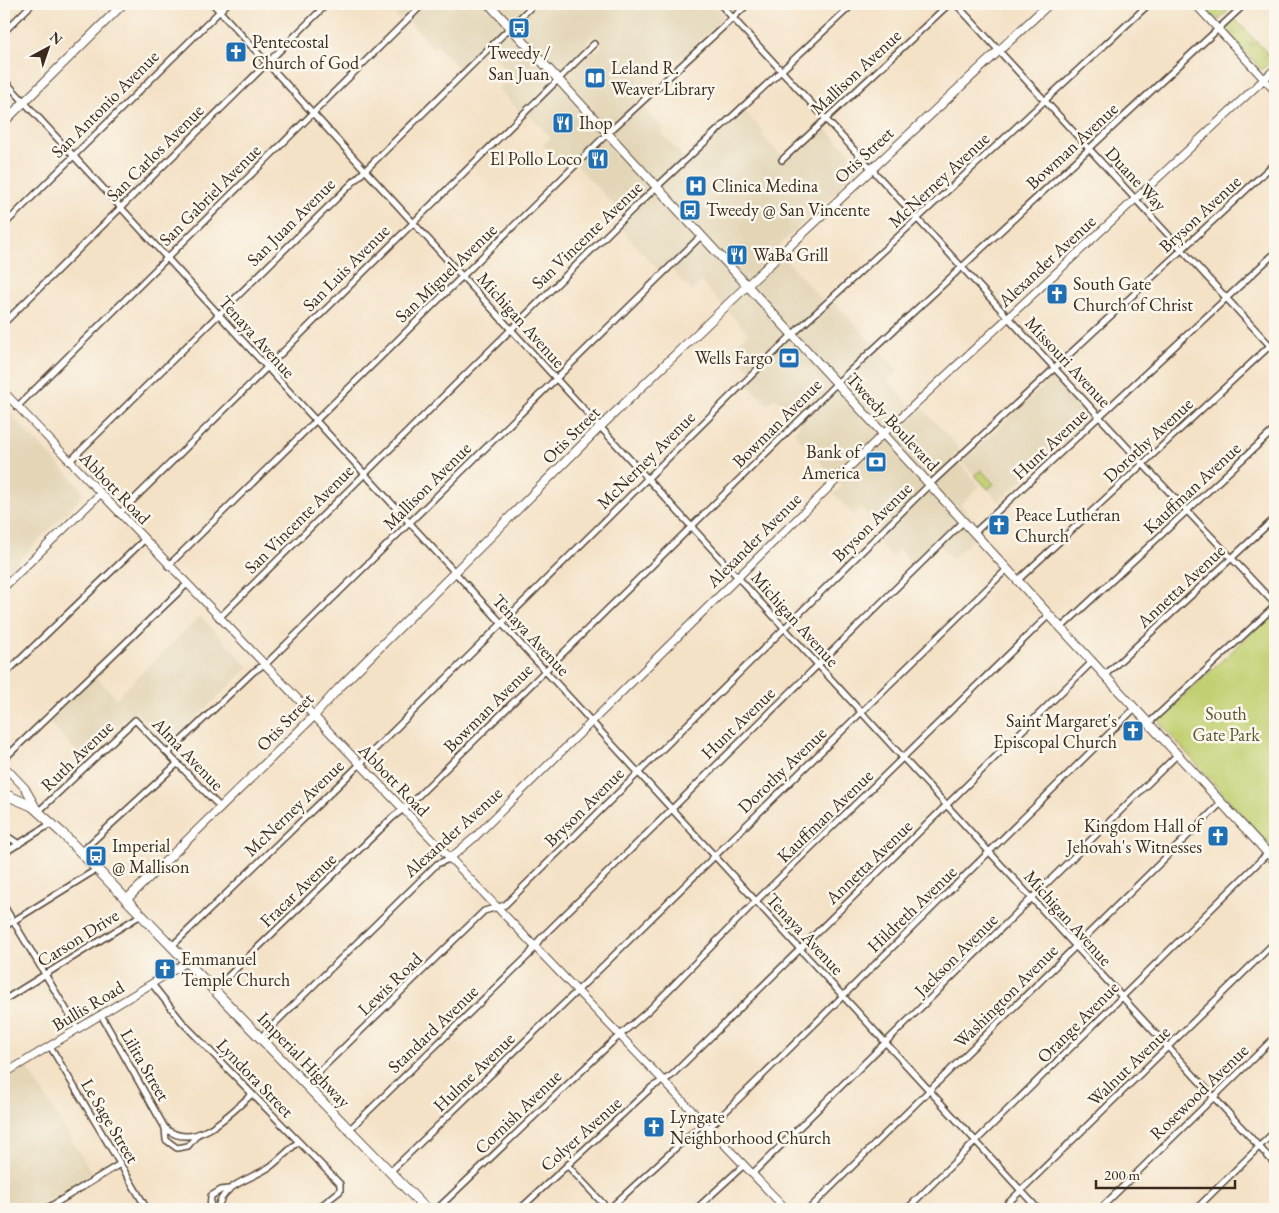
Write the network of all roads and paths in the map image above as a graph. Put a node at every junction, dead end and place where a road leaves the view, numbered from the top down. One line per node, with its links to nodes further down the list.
1 (32, 4): 22 (street)
2 (123, 4): 33 (main road)
3 (213, 4): 18 (street, Michigan Avenue)
4 (227, 4): 18 (street, San Antonio Avenue)
5 (327, 4): 25 (street, San Carlos Avenue)
6 (423, 4): 34 (street, San Gabriel Avenue)
7 (489, 4): 20 (main road, Tweedy Boulevard)
8 (534, 4): 20 (street, San Juan Avenue)
9 (720, 4): 19 (street, Missouri Avenue)
10 (748, 4): 19 (street, San Miguel Avenue)
11 (853, 4): 27 (street, San Vincente Avenue)
12 (949, 4): 35 (street, Mallison Avenue)
13 (956, 4): 24 (street, Duane Way)
14 (1049, 4): 24 (main road, Otis Street)
15 (1148, 4): 32 (street, McNerney Avenue)
16 (1195, 4): 21 (street)
17 (1245, 4): 21 (street, Bowman Avenue)
18 (219, 11): 25 (street, Michigan Avenue); 39 (street, San Antonio Avenue)
19 (733, 18): 27 (street, Missouri Avenue); 37 (street, San Miguel Avenue)
20 (510, 26): 30 (main road, Tweedy Boulevard); 42 (street, San Juan Avenue)
21 (1218, 29): 28 (street); 38 (street, Bowman Avenue)
22 (4, 32)
23 (594, 44): 30 (street, San Luis Avenue)
24 (999, 50): 32 (street, Duane Way); 43 (main road, Otis Street)
25 (266, 62): 34 (street, Michigan Avenue); 46 (street, San Carlos Avenue)
26 (1275, 69): 28 (street, Alexander Avenue)
27 (782, 70): 35 (street, Missouri Avenue); 44 (street, San Vincente Avenue)
28 (1264, 79): 31 (street); 45 (street, Alexander Avenue)
29 (4, 80): 33 (street, Tenaya Avenue)
30 (559, 80): 37 (main road, Tweedy Boulevard); 48 (street, San Luis Avenue)
31 (1275, 91)
32 (1045, 100): 38 (street, Duane Way); 47 (street, McNerney Avenue)
33 (24, 102): 36 (main road); 39 (street, Tenaya Avenue)
34 (313, 113): 42 (street, Michigan Avenue); 53 (street, San Gabriel Avenue)
35 (826, 119): 40 (street, Mallison Avenue); 43 (street, Missouri Avenue)
36 (4, 122)
37 (608, 133): 44 (main road, Tweedy Boulevard); 55 (street, San Miguel Avenue)
38 (1089, 149): 45 (street, Duane Way); 54 (street, Bowman Avenue)
39 (72, 156): 46 (street, Tenaya Avenue); 49 (street, San Antonio Avenue)
40 (782, 160)
41 (1275, 163): 51 (street, Bryson Avenue)
42 (364, 169): 48 (street, Michigan Avenue); 58 (street, San Juan Avenue)
43 (872, 169): 47 (street, Missouri Avenue); 56 (main road, Otis Street)
44 (657, 187): 50 (main road, Tweedy Boulevard); 61 (street, San Vincente Avenue)
45 (1135, 199): 51 (street, Duane Way); 59 (street, Alexander Avenue)
46 (120, 208): 53 (street, Tenaya Avenue); 60 (street, San Carlos Avenue)
47 (918, 218): 54 (street, Missouri Avenue); 62 (street, McNerney Avenue)
48 (413, 222): 55 (street, Michigan Avenue); 66 (street, San Luis Avenue)
49 (4, 225)
50 (702, 235): 56 (main road, Tweedy Boulevard); 68 (street, Mallison Avenue)
51 (1182, 250): 57 (street, Duane Way); 67 (street, Bryson Avenue)
52 (1275, 253): 57 (street, Hunt Avenue)
53 (166, 258): 58 (street, Tenaya Avenue); 71 (street, San Gabriel Avenue)
54 (962, 266): 59 (street, Missouri Avenue); 69 (street, Bowman Avenue)
55 (462, 276): 61 (street, Michigan Avenue); 73 (street, San Miguel Avenue)
56 (747, 285): 62 (main road, Tweedy Boulevard); 74 (main road, Otis Street)
57 (1226, 298): 64 (street, Duane Way); 72 (street, Hunt Avenue)
58 (218, 314): 66 (street, Tenaya Avenue); 77 (street, San Juan Avenue)
59 (1008, 318): 67 (street, Missouri Avenue); 76 (street, Alexander Avenue)
60 (4, 323)
61 (511, 329): 68 (street, Michigan Avenue); 79 (street, San Vincente Avenue)
62 (792, 334): 69 (main road, Tweedy Boulevard); 80 (street, McNerney Avenue)
63 (1275, 341): 64 (street, Dorothy Avenue)
64 (1270, 346): 65 (street, Duane Way); 78 (street, Dorothy Avenue)
65 (1275, 351)
66 (266, 367): 73 (street, Tenaya Avenue); 84 (street, San Luis Avenue)
67 (1055, 368): 72 (street, Missouri Avenue); 81 (street, Bryson Avenue)
68 (556, 378): 74 (street, Michigan Avenue); 87 (street, Mallison Avenue)
69 (837, 383): 76 (main road, Tweedy Boulevard); 88 (street, Bowman Avenue)
70 (4, 392): 71 (street, Abbott Road)
71 (17, 406): 77 (street, Abbott Road)
72 (1099, 416): 78 (street, Missouri Avenue); 89 (street, Hunt Avenue)
73 (316, 420): 79 (street, Tenaya Avenue); 92 (street, San Miguel Avenue)
74 (600, 427): 80 (street, Michigan Avenue); 94 (main road, Otis Street)
75 (1275, 430): 83 (street, Kauffman Avenue)
76 (883, 434): 81 (main road, Tweedy Boulevard); 95 (street, Alexander Avenue)
77 (69, 462): 82 (street, Abbott Road)
78 (1143, 464): 83 (street, Missouri Avenue); 96 (street, Dorothy Avenue)
79 (365, 474): 87 (street, Tenaya Avenue); 101 (street, San Vincente Avenue)
80 (647, 478): 88 (street, Michigan Avenue); 102 (street, McNerney Avenue)
81 (930, 484): 86 (main road, Tweedy Boulevard); 104 (street, Bryson Avenue)
82 (100, 494): 84 (street, Abbott Road); 98 (street)
83 (1188, 510): 91 (street, Missouri Avenue); 103 (street, Kauffman Avenue)
84 (119, 514): 90 (street, Abbott Road)
85 (1275, 518): 91 (street, Annetta Avenue)
86 (964, 521): 89 (main road, Tweedy Boulevard); 106 (street, Hunt Avenue)
87 (409, 523): 94 (street, Tenaya Avenue); 107 (street, Mallison Avenue)
88 (692, 527): 95 (street, Michigan Avenue); 108 (street, Bowman Avenue)
89 (974, 533): 93 (main road, Tweedy Boulevard)
90 (144, 540): 92 (street, Abbott Road); 109 (street)
91 (1232, 557): 99 (street, Missouri Avenue); 110 (street, Annetta Avenue)
92 (168, 566): 97 (street, Abbott Road)
93 (1007, 569): 96 (main road, Tweedy Boulevard); 112 (street, Dorothy Avenue)
94 (455, 573): 102 (street, Tenaya Avenue); 113 (main road, Otis Street)
95 (738, 577): 104 (street, Michigan Avenue); 115 (street, Alexander Avenue)
96 (1018, 580): 100 (main road, Tweedy Boulevard)
97 (186, 584): 101 (street, Abbott Road); 119 (street)
98 (4, 587)
99 (1275, 605): 116 (street)
100 (1050, 615): 103 (main road, Tweedy Boulevard); 120 (street, Kauffman Avenue)
101 (218, 618): 107 (street, Abbott Road)
102 (501, 622): 108 (street, Tenaya Avenue); 122 (street, McNerney Avenue)
103 (1062, 627): 105 (main road, Tweedy Boulevard)
104 (784, 628): 106 (street, Michigan Avenue); 124 (street, Bryson Avenue)
105 (1093, 661): 110 (main road, Tweedy Boulevard); 127 (street, Annetta Avenue)
106 (818, 664): 112 (street, Michigan Avenue); 129 (street, Hunt Avenue)
107 (263, 665): 113 (street, Abbott Road); 117 (street, Mallison Avenue)
108 (546, 670): 115 (street, Tenaya Avenue); 130 (street, Bowman Avenue)
109 (4, 675)
110 (1105, 675): 111 (main road, Tweedy Boulevard)
111 (1135, 708): 116 (main road, Tweedy Boulevard); 136 (street, Hildreth Avenue)
112 (861, 712): 120 (street, Michigan Avenue); 139 (street, Dorothy Avenue)
113 (313, 717): 122 (street, Abbott Road); 128 (main road, Otis Street)
114 (135, 720): 117 (street, Alma Avenue); 131 (street, Ruth Avenue)
115 (592, 721): 124 (street, Tenaya Avenue); 140 (street, Alexander Avenue)
116 (1149, 723): 118 (main road, Tweedy Boulevard)
117 (168, 753): 121 (street, Alma Avenue)
118 (1178, 754): 126 (main road, Tweedy Boulevard); 143 (street, Jackson Avenue)
119 (4, 759)
120 (904, 759): 127 (street, Michigan Avenue); 145 (street, Kauffman Avenue)
121 (178, 763): 128 (street, Alma Avenue); 135 (street)
122 (359, 765): 130 (street, Abbott Road); 152 (street, McNerney Avenue)
123 (4, 766): 131 (street)
124 (638, 772): 129 (street, Tenaya Avenue); 147 (street, Bryson Avenue)
125 (4, 794): 131 (main road, Imperial Highway)
126 (1222, 802): 138 (main road, Tweedy Boulevard); 153 (street, Washington Avenue)
127 (947, 805): 136 (street, Michigan Avenue); 155 (street, Annetta Avenue)
128 (221, 808): 144 (main road, Otis Street)
129 (671, 808): 139 (street, Tenaya Avenue); 154 (street, Hunt Avenue)
130 (402, 810): 140 (street, Abbott Road); 159 (street, Fracar Avenue)
131 (39, 811): 132 (main road, Imperial Highway)
132 (52, 823): 134 (street); 135 (main road, Imperial Highway)
133 (4, 834): 134 (street)
134 (19, 844): 137 (street)
135 (81, 852): 142 (main road, Imperial Highway)
136 (990, 852): 143 (street, Michigan Avenue); 161 (street, Hildreth Avenue)
137 (4, 853)
138 (1268, 853): 141 (main road, Tweedy Boulevard); 162 (street, Orange Avenue)
139 (714, 855): 145 (street, Tenaya Avenue); 160 (street, Dorothy Avenue)
140 (449, 859): 147 (street, Abbott Road); 168 (street, Alexander Avenue)
141 (1275, 861)
142 (97, 869): 144 (main road, Imperial Highway); 149 (street)
143 (1032, 899): 153 (street, Michigan Avenue); 169 (street, Jackson Avenue)
144 (126, 900): 148 (main road, Imperial Highway)
145 (756, 901): 155 (street, Tenaya Avenue); 166 (street, Kauffman Avenue)
146 (4, 906): 149 (street)
147 (495, 907): 154 (street, Abbott Road); 174 (street, Lewis Road)
148 (141, 915): 152 (main road, Imperial Highway); 157 (street, Carson Drive)
149 (14, 921): 150 (street); 157 (street)
150 (4, 927)
151 (1275, 942): 171 (street, Walnut Avenue)
152 (172, 946): 156 (main road, Imperial Highway)
153 (1076, 946): 162 (street, Michigan Avenue); 175 (street, Washington Avenue)
154 (534, 948): 160 (street, Abbott Road); 181 (street, Standard Avenue)
155 (800, 949): 161 (street, Tenaya Avenue); 173 (street, Annetta Avenue)
156 (187, 962): 158 (street, Bullis Road); 159 (main road, Imperial Highway)
157 (46, 975): 163 (street, Carson Drive); 165 (street)
158 (152, 984): 164 (street, Bullis Road); 176 (street, Lyndora Street)
159 (214, 990): 168 (main road, Imperial Highway)
160 (577, 992): 166 (street, Abbott Road); 191 (street, Hulme Avenue)
161 (843, 995): 169 (street, Tenaya Avenue); 180 (street, Hildreth Avenue)
162 (1122, 997): 171 (street, Michigan Avenue); 184 (street, Orange Avenue)
163 (4, 1000)
164 (100, 1015): 165 (street, Bullis Road); 179 (street, Lilita Street)
165 (78, 1029): 170 (street, Bullis Road)
166 (620, 1036): 173 (street, Abbott Road); 202 (street, Cornish Avenue)
167 (1275, 1037): 177 (street, Rosewood Avenue)
168 (260, 1038): 174 (main road, Imperial Highway)
169 (886, 1043): 175 (street, Tenaya Avenue); 192 (street, Jackson Avenue)
170 (50, 1046): 172 (street, Bullis Road); 187 (street, Le Sage Street)
171 (1168, 1047): 177 (street, Michigan Avenue); 194 (street, Walnut Avenue)
172 (4, 1074)
173 (662, 1081): 178 (street, Abbott Road); 190 (street, Colyer Avenue)
174 (305, 1085): 181 (main road, Imperial Highway)
175 (929, 1091): 184 (street, Tenaya Avenue); 207 (street, Washington Avenue)
176 (252, 1094): 183 (street); 185 (street, Lyndora Street)
177 (1214, 1097): 186 (street, Michigan Avenue); 211 (street, Rosewood Avenue)
178 (703, 1123): 180 (street, Abbott Road); 204 (street)
179 (164, 1128): 183 (street, Lilita Street); 183 (street, Lilita Street)
180 (708, 1129): 189 (street, Abbott Road)
181 (349, 1130): 191 (main road, Imperial Highway)
182 (1275, 1131): 186 (street)
183 (197, 1135)
184 (976, 1141): 194 (street, Tenaya Avenue); 208 (street, Orange Avenue)
185 (298, 1142): 193 (street); 200 (street, Lyndora Street)
186 (1259, 1147): 188 (street, Michigan Avenue); 212 (street)
187 (120, 1164): 196 (street); 198 (street, Le Sage Street)
188 (1275, 1164)
189 (744, 1165): 192 (street, Abbott Road); 205 (street)
190 (567, 1166): 203 (street, Colyer Avenue); 204 (street)
191 (390, 1172): 201 (main road, Imperial Highway)
192 (752, 1174): 206 (street, Abbott Road)
193 (229, 1189): 195 (street); 199 (street)
194 (1021, 1191): 209 (street, Walnut Avenue); 210 (street, Tenaya Avenue)
195 (218, 1207)
196 (52, 1208): 197 (street)
197 (42, 1209)
198 (147, 1209)
199 (210, 1209)
200 (317, 1209)
201 (426, 1209)
202 (436, 1209)
203 (520, 1209)
204 (608, 1209)
205 (696, 1209)
206 (785, 1209)
207 (810, 1209)
208 (907, 1209)
209 (1002, 1209)
210 (1038, 1209)
211 (1100, 1209)
212 (1196, 1209)

